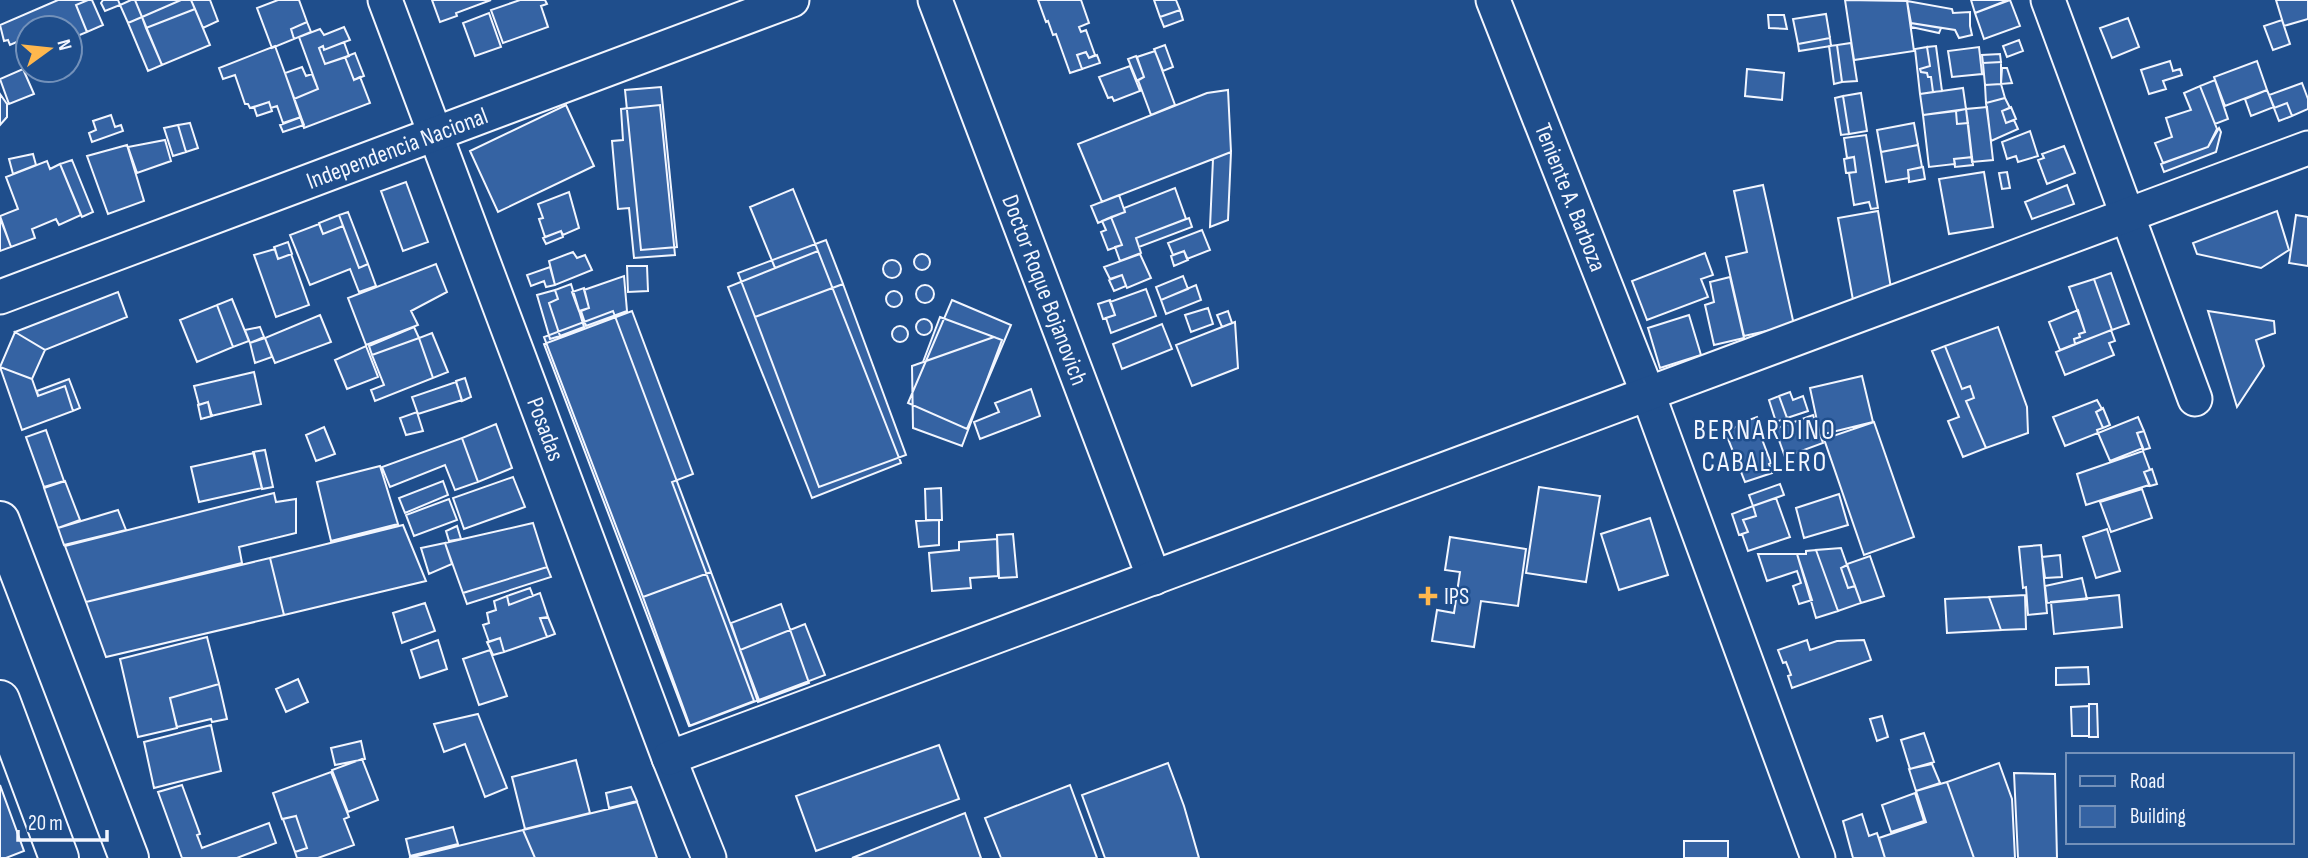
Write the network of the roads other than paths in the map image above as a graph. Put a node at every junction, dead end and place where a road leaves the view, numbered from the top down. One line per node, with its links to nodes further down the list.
1 (385, 0): 6 (street, Posadas)
2 (792, 0): 6 (street, Independencia Nacional)
3 (935, 0): 13 (street, Doctor Roque Bojanovich)
4 (1493, 0): 10 (street, Teniente A. Barboza)
5 (2048, 0): 8 (street)
6 (435, 134): 9 (street, Independencia Nacional); 15 (street, Posadas)
7 (2308, 148): 8 (street)
8 (2127, 215): 10 (street); 11 (street)
9 (0, 297)
10 (1648, 394): 13 (street); 19 (street, Teniente A. Barboza)
11 (2195, 399)
12 (0, 521): 17 (highway)
13 (1154, 578): 15 (street)
14 (0, 700): 16 (highway)
15 (669, 758): 18 (street, Posadas)
16 (59, 858)
17 (129, 858)
18 (709, 858)
19 (1818, 858)

